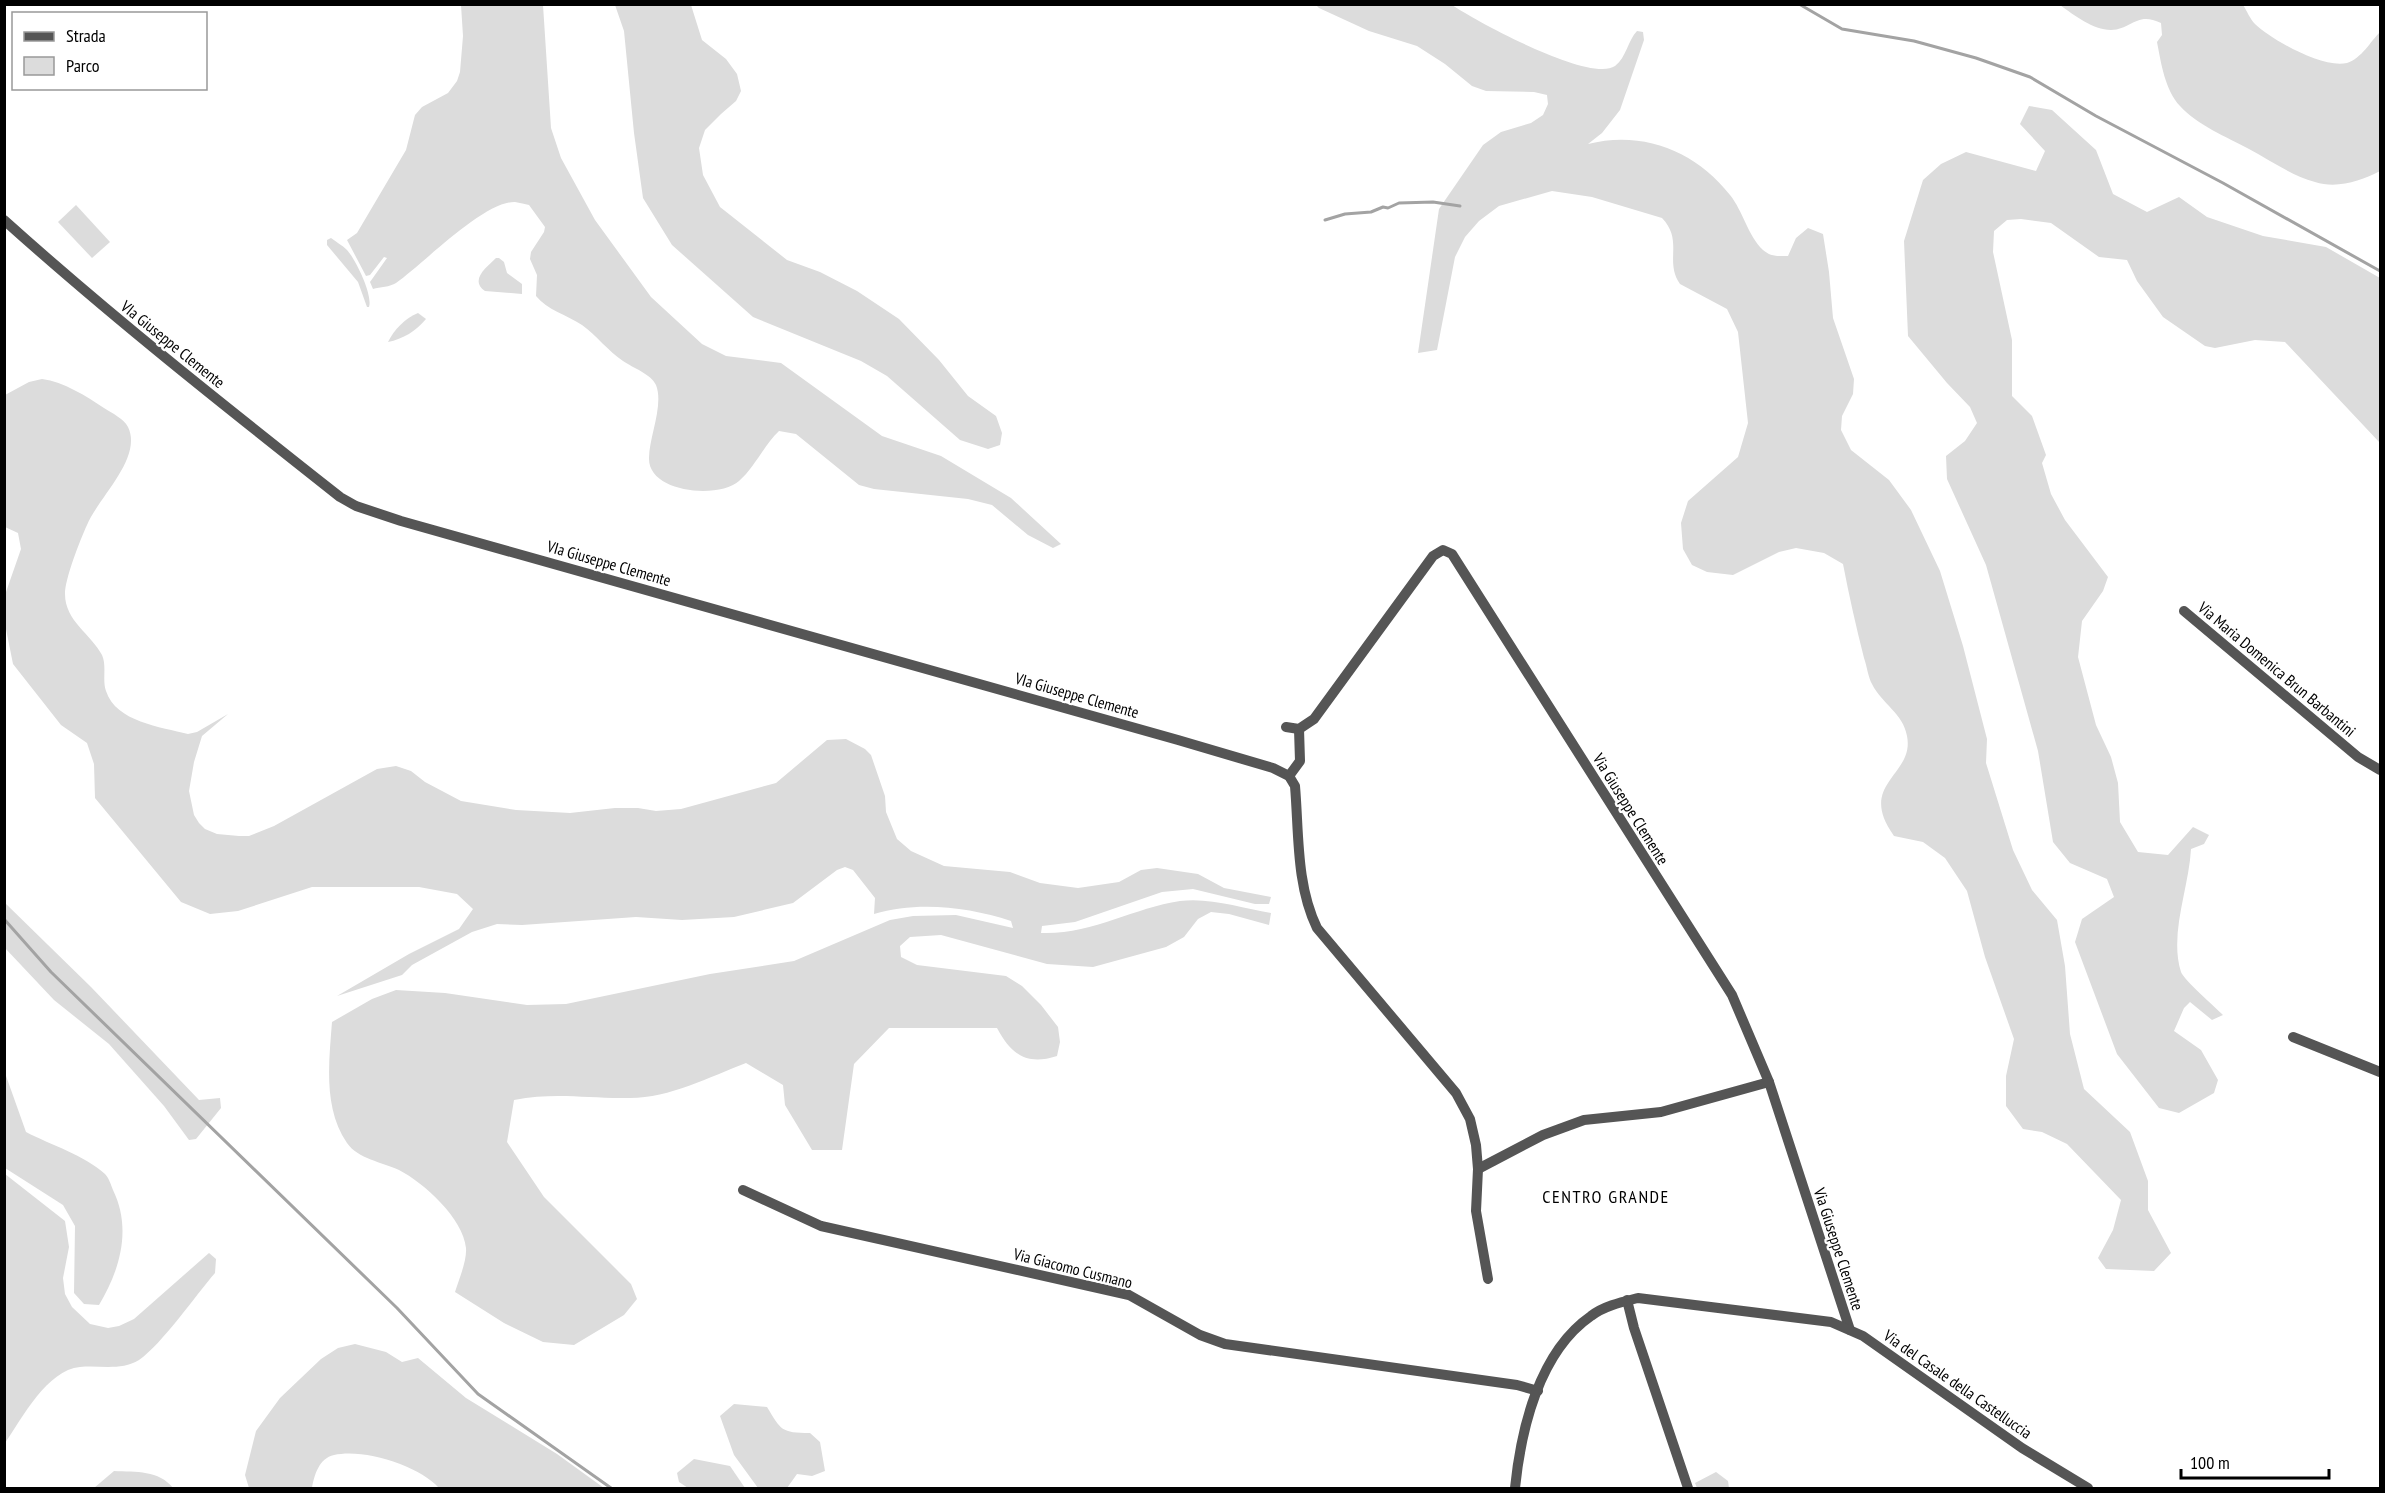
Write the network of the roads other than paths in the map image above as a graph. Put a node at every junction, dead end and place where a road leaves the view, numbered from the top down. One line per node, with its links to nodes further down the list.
1 (4, 220): 6 (street, VIa Giuseppe Clemente)
2 (2184, 611): 5 (street, Via Maria Domenica Brun Barbantini)
3 (1286, 727): 4 (street)
4 (1299, 729): 6 (street); 9 (street, Via Giuseppe Clemente)
5 (2380, 770)
6 (1289, 776): 10 (street)
7 (2293, 1037): 8 (street)
8 (2380, 1072)
9 (1769, 1082): 10 (street); 14 (street, Via Giuseppe Clemente)
10 (1479, 1169): 12 (street)
11 (743, 1190): 15 (street, Via Giacomo Cusmano)
12 (1488, 1280)
13 (1628, 1300): 14 (street, Via del Casale della Castelluccia); 15 (street, Via del Casale della Castelluccia); 17 (street)
14 (1850, 1330): 18 (street, Via del Casale della Castelluccia)
15 (1538, 1391): 16 (street, Via del Casale della Castelluccia)
16 (1515, 1488)
17 (1688, 1488)
18 (2088, 1488)

